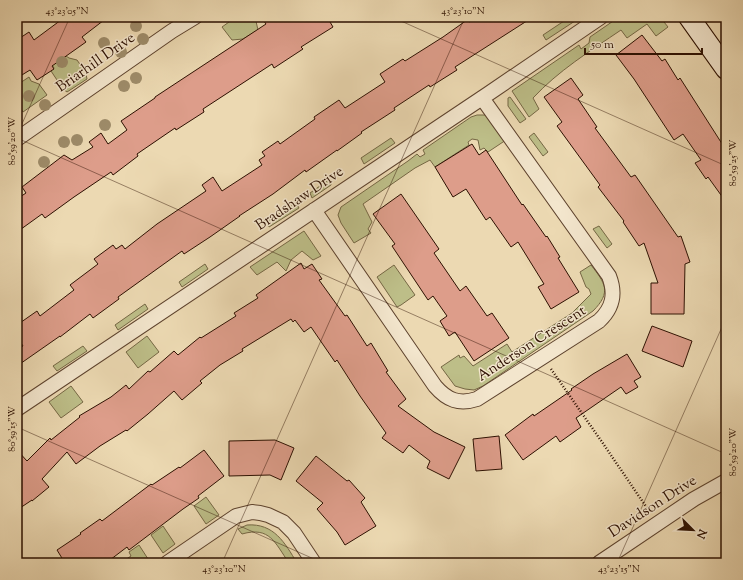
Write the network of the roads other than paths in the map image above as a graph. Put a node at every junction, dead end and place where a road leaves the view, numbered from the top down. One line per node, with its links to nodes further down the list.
1 (195, 17): 6 (street, Briarhill Drive)
2 (601, 17): 5 (street, Bradshaw Drive)
3 (689, 17): 4 (street)
4 (726, 69)
5 (482, 98): 7 (street, Bradshaw Drive); 7 (street, Anderson Crescent)
6 (17, 139)
7 (314, 210): 8 (street, Bradshaw Drive)
8 (17, 409)
9 (726, 481): 12 (street, Davidson Drive)
10 (167, 563): 11 (street)
11 (314, 563)
12 (599, 563)

